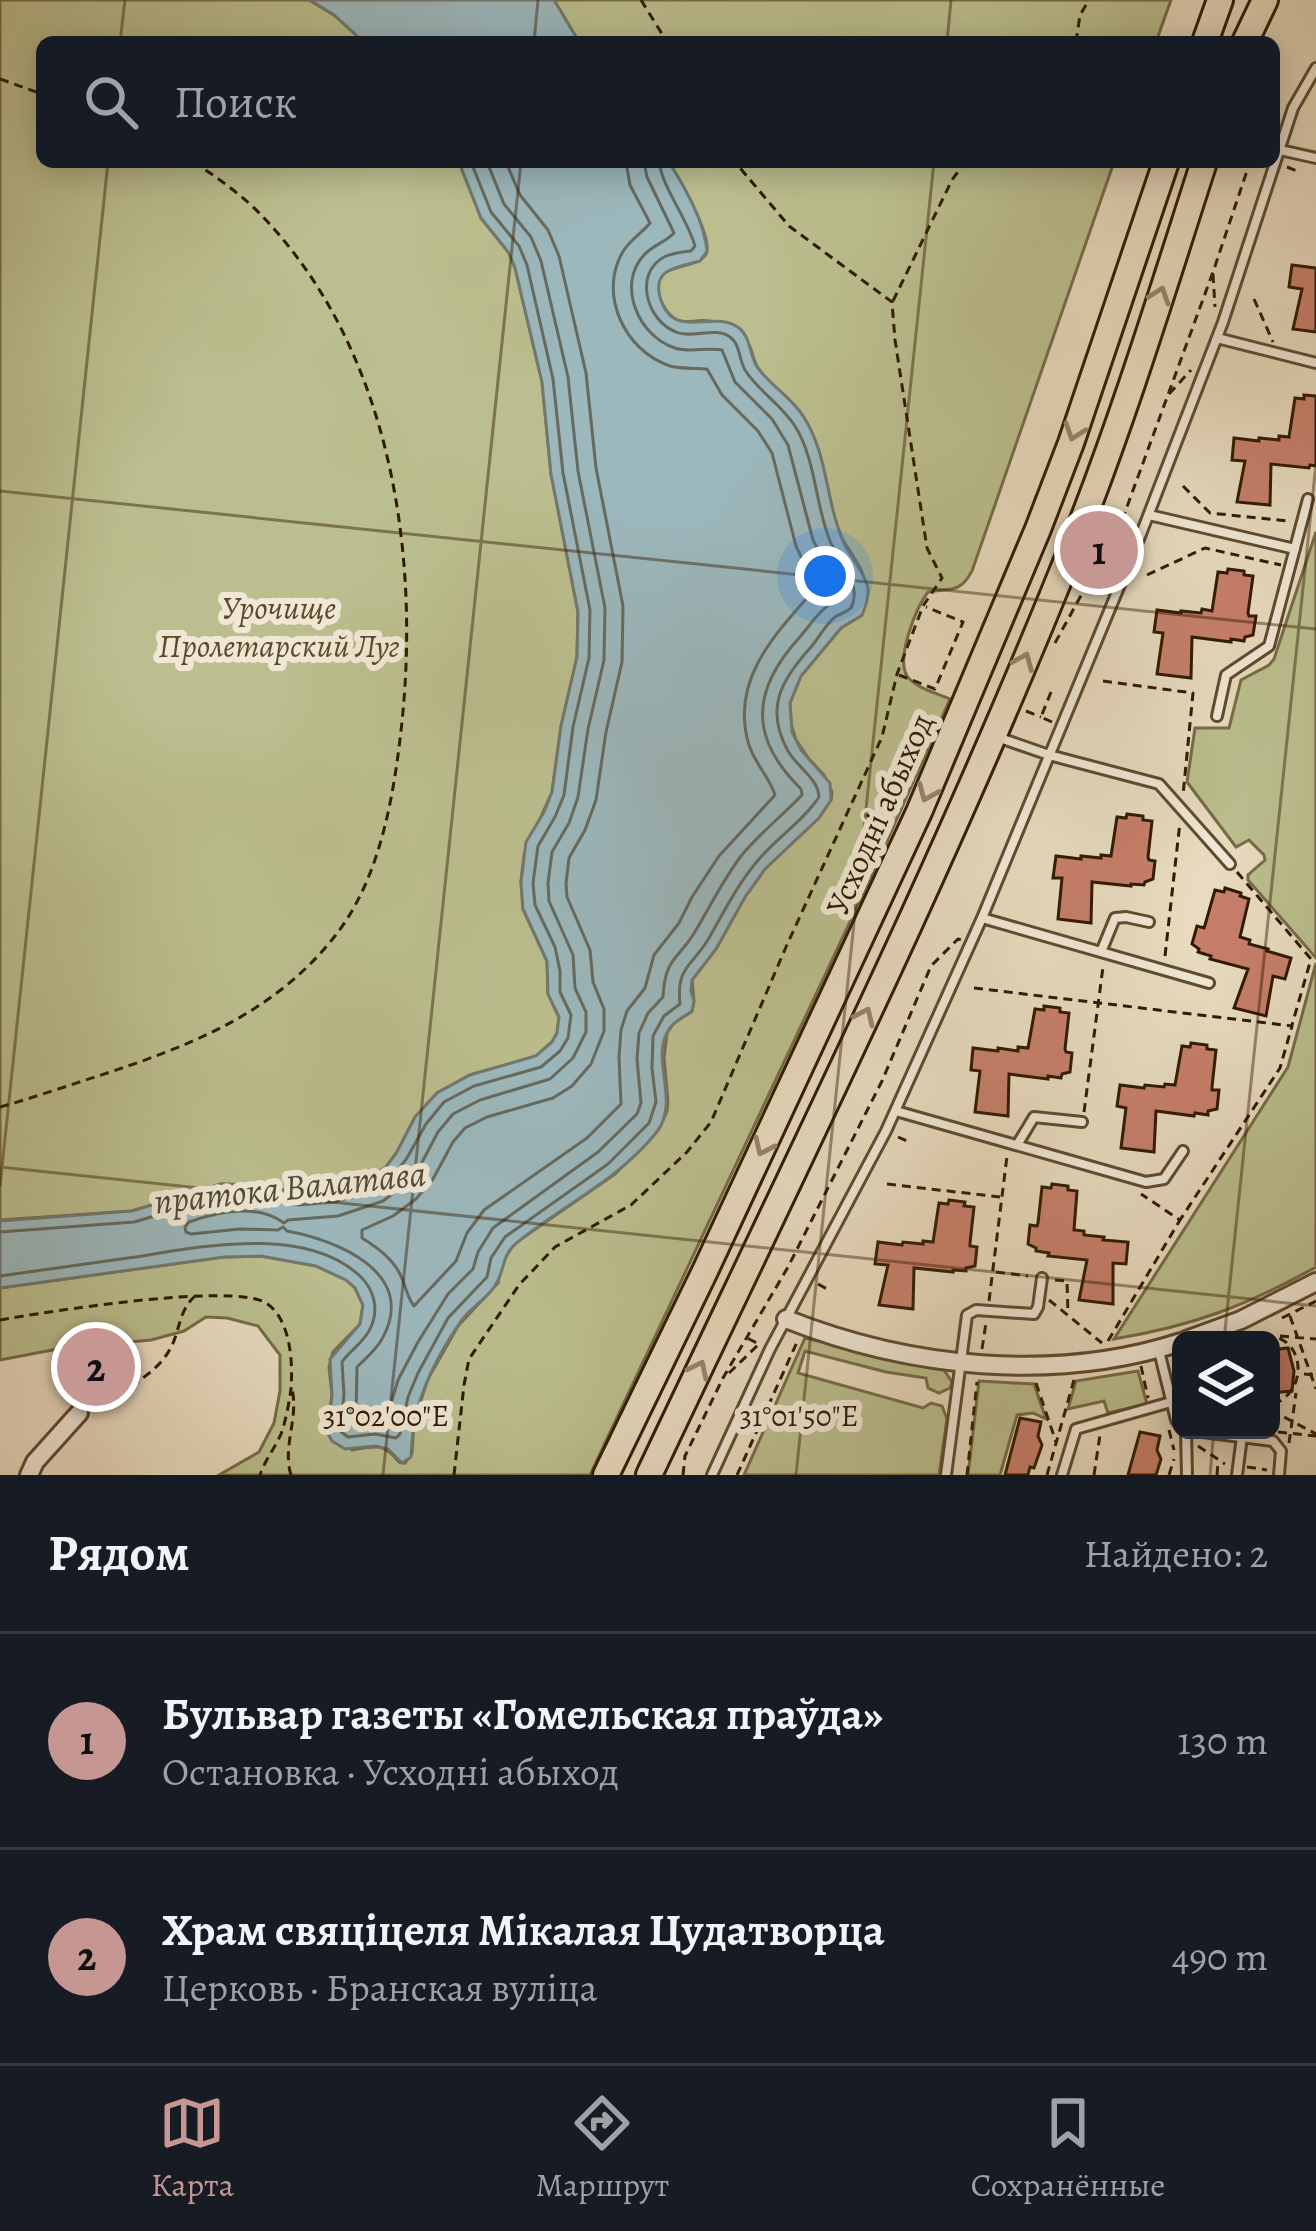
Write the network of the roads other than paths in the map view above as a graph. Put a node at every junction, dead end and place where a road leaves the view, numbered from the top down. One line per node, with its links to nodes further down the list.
1 (1220, 0): 3 (main road)
2 (1265, 0): 4 (main road)
3 (1206, 36)
4 (1248, 36)
5 (1316, 68): 6 (lane)
6 (1280, 150): 7 (lane)
7 (1316, 158)
8 (1164, 168): 41 (main road, Усходні абыход, one-way to 41)
9 (1202, 168): 17 (main road, one-way to 9)
10 (1274, 168): 11 (lane)
11 (1217, 338): 12 (lane); 14 (lane)
12 (1316, 363)
13 (1308, 499): 15 (lane)
14 (1148, 515): 15 (lane); 18 (lane)
15 (1295, 549): 16 (lane)
16 (1217, 716)
17 (992, 736): 18 (lane); 42 (main road, one-way to 17)
18 (1049, 755): 19 (lane); 20 (lane)
19 (1230, 864)
20 (982, 918): 22 (lane); 24 (lane)
21 (1149, 922): 22 (lane)
22 (1103, 952): 23 (lane)
23 (1209, 982)
24 (896, 1111): 26 (lane); 30 (lane)
25 (1082, 1122): 26 (lane)
26 (1017, 1144): 27 (lane)
27 (1184, 1150)
28 (1042, 1278): 34 (lane)
29 (1316, 1282): 31 (street)
30 (786, 1319): 34 (street); 43 (lane)
31 (1211, 1331)
32 (1172, 1345): 33 (street)
33 (1158, 1349): 34 (street); 35 (lane)
34 (961, 1362): 44 (lane)
35 (1172, 1402): 45 (lane)
36 (79, 1414): 40 (street)
37 (1186, 1439): 46 (lane)
38 (1242, 1439): 47 (lane)
39 (1261, 1439): 48 (lane)
40 (29, 1475)
41 (606, 1475)
42 (649, 1475)
43 (712, 1475)
44 (946, 1475)
45 (1062, 1475)
46 (1187, 1475)
47 (1237, 1475)
48 (1279, 1475)

